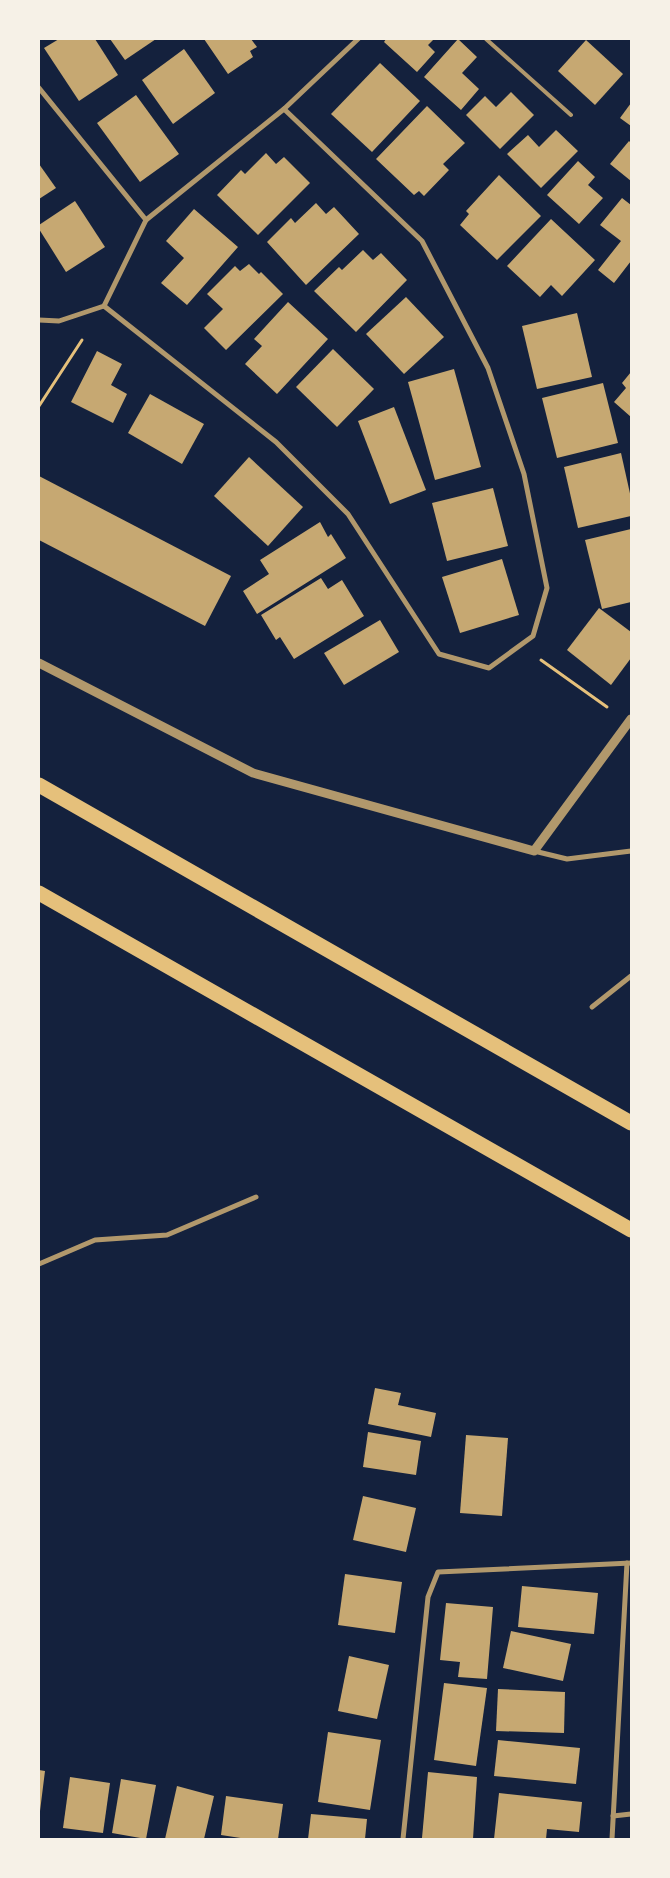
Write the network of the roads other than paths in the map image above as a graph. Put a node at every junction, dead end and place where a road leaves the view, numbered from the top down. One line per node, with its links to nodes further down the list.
1 (358, 39): 4 (street)
2 (486, 39): 5 (lane)
3 (39, 88): 6 (street)
4 (284, 109): 6 (street); 7 (street)
5 (571, 115)
6 (146, 220): 7 (street)
7 (104, 306): 8 (street)
8 (39, 320)
9 (39, 663): 12 (street)
10 (630, 721): 12 (street)
11 (39, 785): 17 (highway)
12 (534, 850): 13 (street)
13 (631, 851)
14 (39, 893): 19 (highway)
15 (631, 976): 16 (street)
16 (592, 1007)
17 (631, 1123)
18 (256, 1197): 20 (street)
19 (631, 1230)
20 (39, 1264)
21 (629, 1563): 23 (street); 24 (street)
22 (631, 1814): 23 (street)
23 (613, 1816): 25 (street)
24 (403, 1839)
25 (612, 1839)

